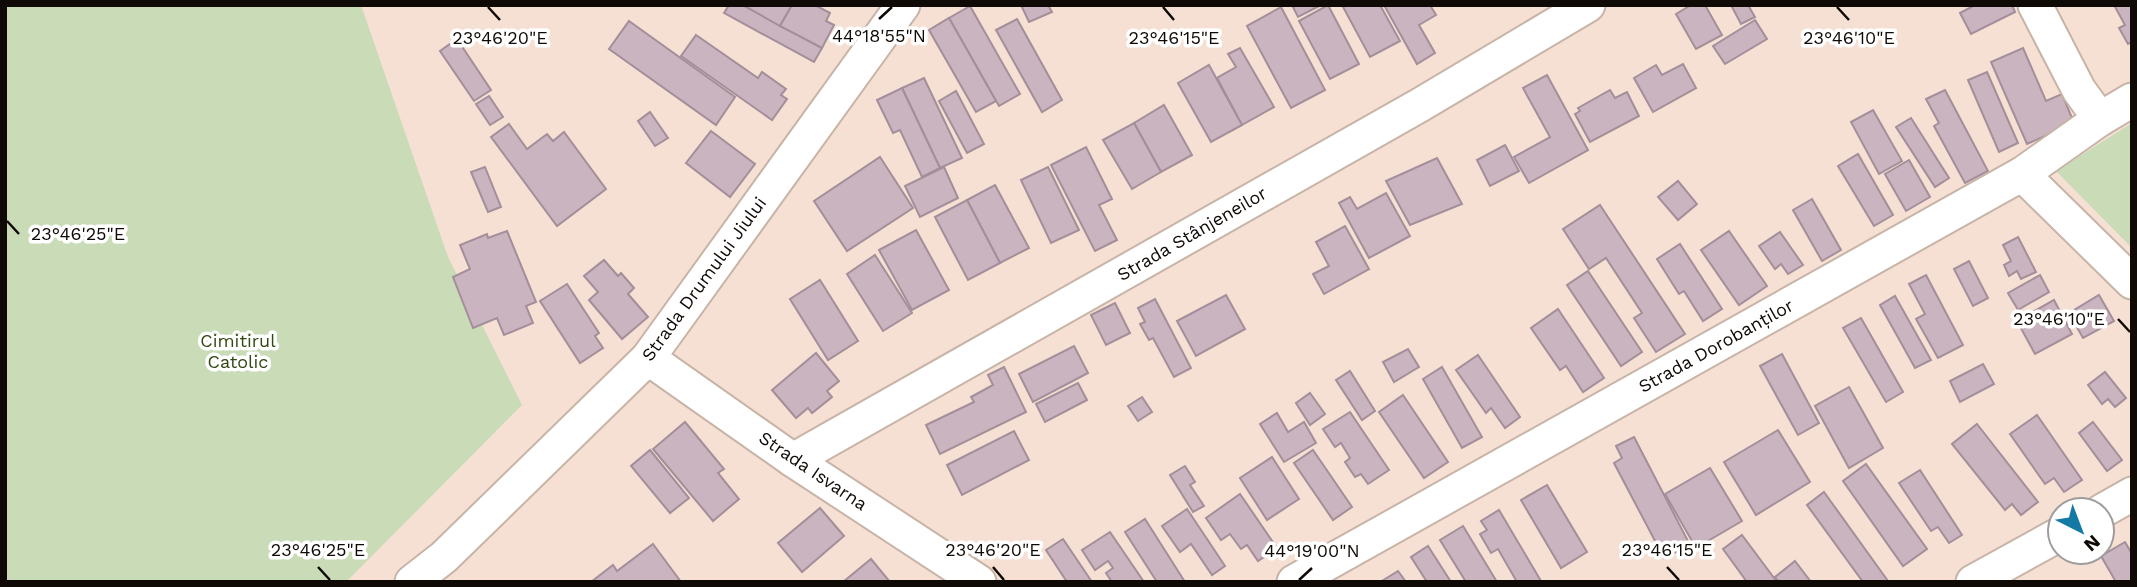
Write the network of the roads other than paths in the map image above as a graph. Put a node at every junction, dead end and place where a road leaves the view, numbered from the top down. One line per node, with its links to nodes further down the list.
1 (903, 5): 8 (street, Strada Drumului Jiului)
2 (1588, 5): 9 (street, Strada Stânjeneilor)
3 (2035, 5): 5 (street)
4 (2132, 100): 5 (street, Strada Dorobanților)
5 (2100, 119): 6 (street, Strada Dorobanților)
6 (2022, 174): 7 (street); 15 (street, Strada Dorobanților)
7 (2132, 282)
8 (648, 358): 9 (street, Strada Isvarna); 13 (street, Strada Drumului Jiului)
9 (793, 460): 14 (street, Strada Isvarna)
10 (2132, 494): 11 (street)
11 (2116, 503)
12 (2046, 542): 16 (street)
13 (412, 582)
14 (979, 582)
15 (1294, 582)
16 (1973, 582)

